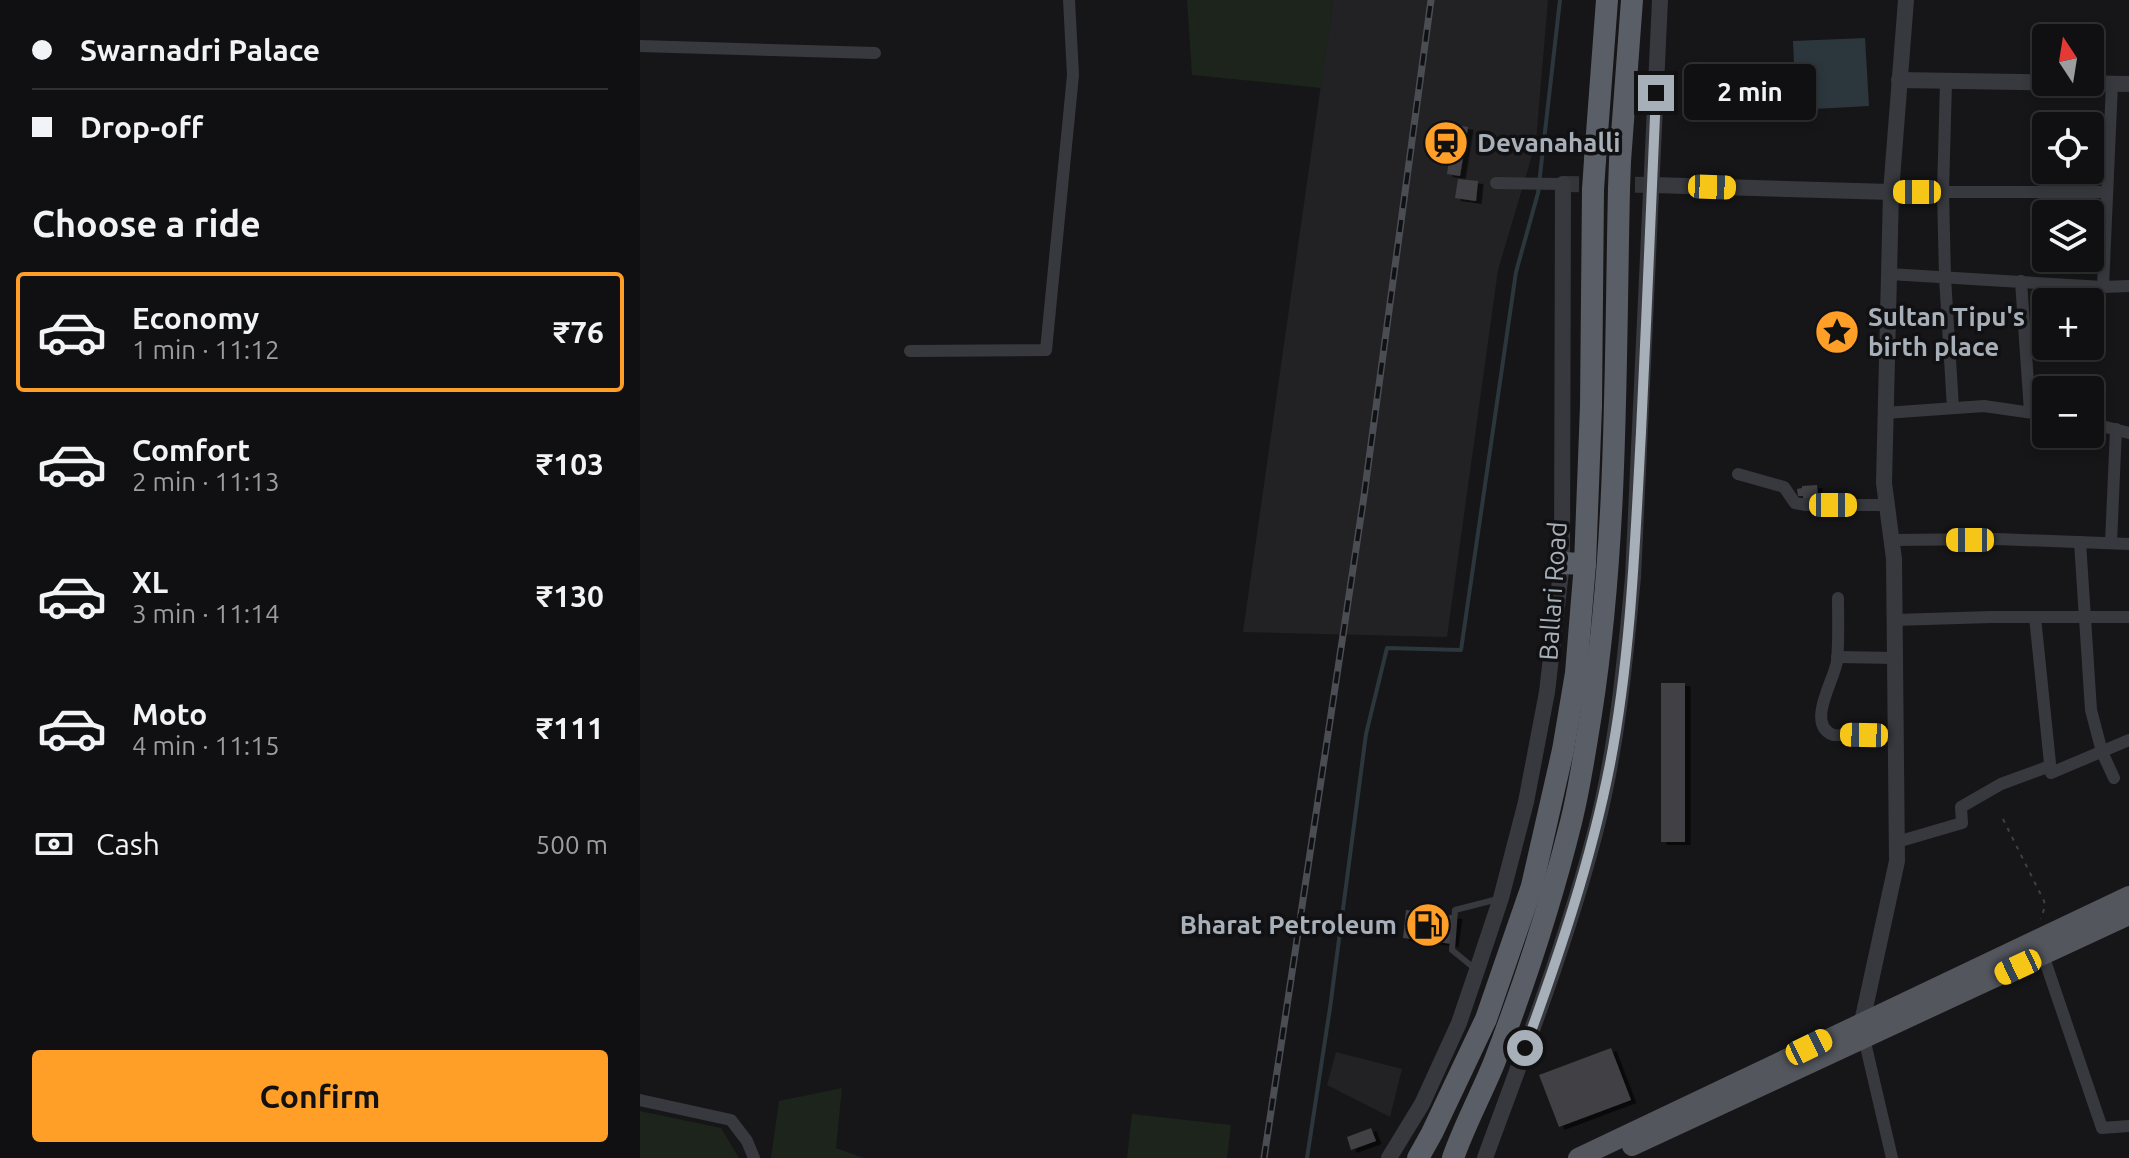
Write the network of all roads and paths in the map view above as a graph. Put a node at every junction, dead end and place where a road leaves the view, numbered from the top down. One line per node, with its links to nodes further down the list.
1 (1069, 0): 22 (street)
2 (1607, 0): 34 (highway, Ballari Road, bridge)
3 (1632, 0): 60 (highway, Ballari Road, bridge)
4 (1660, 0): 13 (street)
5 (1906, 0): 8 (street)
6 (640, 46): 7 (street)
7 (875, 53)
8 (1899, 80): 9 (street); 14 (street)
9 (1946, 81): 10 (street); 15 (street)
10 (2120, 84): 16 (street)
11 (1496, 183): 12 (street)
12 (1563, 184): 33 (street)
13 (1653, 185): 14 (street); 61 (street)
14 (1891, 192): 15 (street); 17 (street)
15 (1943, 192): 16 (street); 18 (street)
16 (2107, 192): 21 (street)
17 (1889, 274): 18 (street); 25 (street)
18 (1945, 277): 19 (street); 23 (street)
19 (2021, 281): 21 (street); 24 (street)
20 (2129, 286): 21 (street)
21 (2103, 287)
22 (910, 351)
23 (1953, 408): 24 (street); 25 (street)
24 (2030, 412)
25 (1885, 413): 28 (street)
26 (2122, 431): 31 (street)
27 (1738, 474): 28 (street)
28 (1886, 505): 29 (street)
29 (1891, 540): 30 (street); 39 (street)
30 (2080, 542): 31 (street); 37 (street)
31 (2111, 543): 32 (street)
32 (2129, 544)
33 (1562, 563): 34 (highway); 50 (street)
34 (1585, 564): 59 (highway, Ballari Road)
35 (1838, 598): 40 (street)
36 (2035, 617): 37 (street); 39 (street); 45 (street)
37 (2085, 617): 38 (street); 44 (street)
38 (2129, 617)
39 (1894, 620): 41 (street)
40 (1837, 657): 41 (street); 42 (street)
41 (1895, 658): 42 (street)
42 (1895, 736): 48 (street)
43 (2129, 740): 44 (street)
44 (2102, 752): 45 (street); 46 (street)
45 (2050, 766): 48 (street)
46 (2114, 778)
47 (2003, 819): 52 (path)
48 (1897, 842): 54 (street)
49 (2129, 896): 52 (main road)
50 (1501, 898): 53 (street); 53 (lane)
51 (2129, 915): 52 (main road)
52 (2045, 945): 54 (main road); 56 (street)
53 (1477, 970): 58 (street)
54 (1863, 1030): 62 (main road); 63 (main road); 64 (street)
55 (640, 1100): 57 (street)
56 (2129, 1126)
57 (754, 1158)
58 (1389, 1158)
59 (1418, 1158)
60 (1453, 1158)
61 (1485, 1158)
62 (1578, 1158)
63 (1607, 1158)
64 (1892, 1158)

